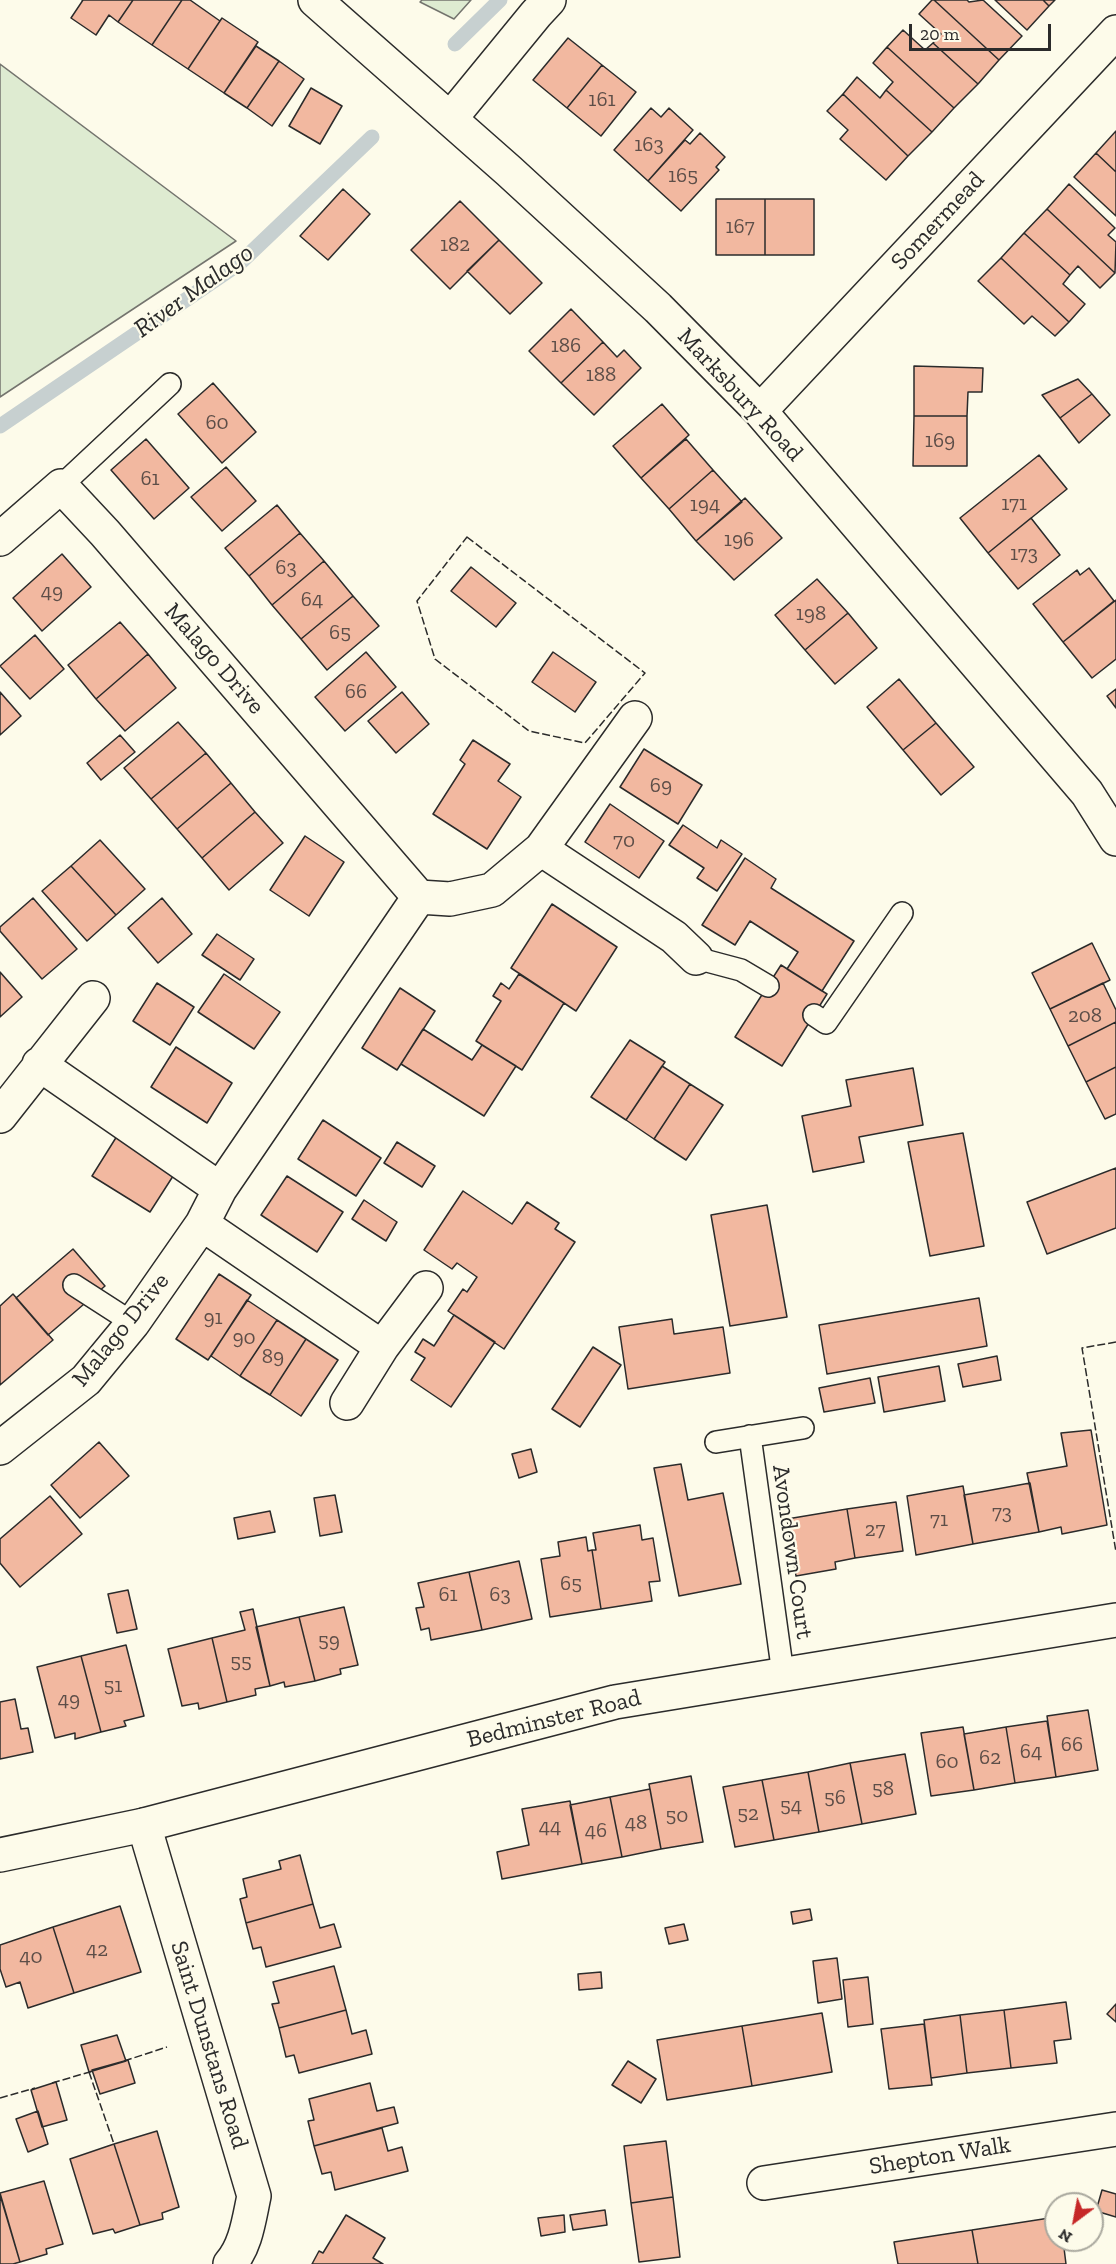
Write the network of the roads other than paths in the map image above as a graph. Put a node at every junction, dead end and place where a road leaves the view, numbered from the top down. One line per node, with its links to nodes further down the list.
1 (315, 0): 4 (street, Marksbury Road)
2 (549, 0): 4 (street)
3 (1116, 32): 6 (street, Somermead)
4 (444, 114): 6 (street, Marksbury Road)
5 (170, 384): 7 (lane)
6 (760, 411): 10 (street, Marksbury Road)
7 (61, 486): 8 (street); 12 (street, Malago Drive)
8 (0, 540)
9 (635, 718): 11 (street)
10 (1116, 839)
11 (541, 849): 12 (street); 14 (street)
12 (419, 897): 20 (street, Malago Drive)
13 (902, 913): 17 (lane)
14 (696, 958): 15 (lane)
15 (768, 986)
16 (93, 998): 18 (street)
17 (814, 1015)
18 (39, 1064): 19 (street); 20 (street)
19 (0, 1116)
20 (220, 1189): 21 (street, Malago Drive)
21 (202, 1224): 24 (street, Malago Drive); 25 (street)
22 (74, 1285): 24 (lane)
23 (426, 1288): 25 (street)
24 (133, 1323): 30 (street, Malago Drive)
25 (382, 1347): 26 (street)
26 (347, 1403)
27 (803, 1428): 28 (lane, Avondown Court)
28 (750, 1436): 29 (lane, Avondown Court); 32 (lane, Avondown Court)
29 (716, 1442)
30 (0, 1448)
31 (1116, 1620): 32 (street, Bedminster Road)
32 (783, 1674): 33 (street, Bedminster Road)
33 (144, 1825): 34 (street, Bedminster Road); 37 (street, Saint Dunstans Road)
34 (0, 1856)
35 (1116, 2129): 36 (street, Shepton Walk)
36 (764, 2183)
37 (230, 2264)

